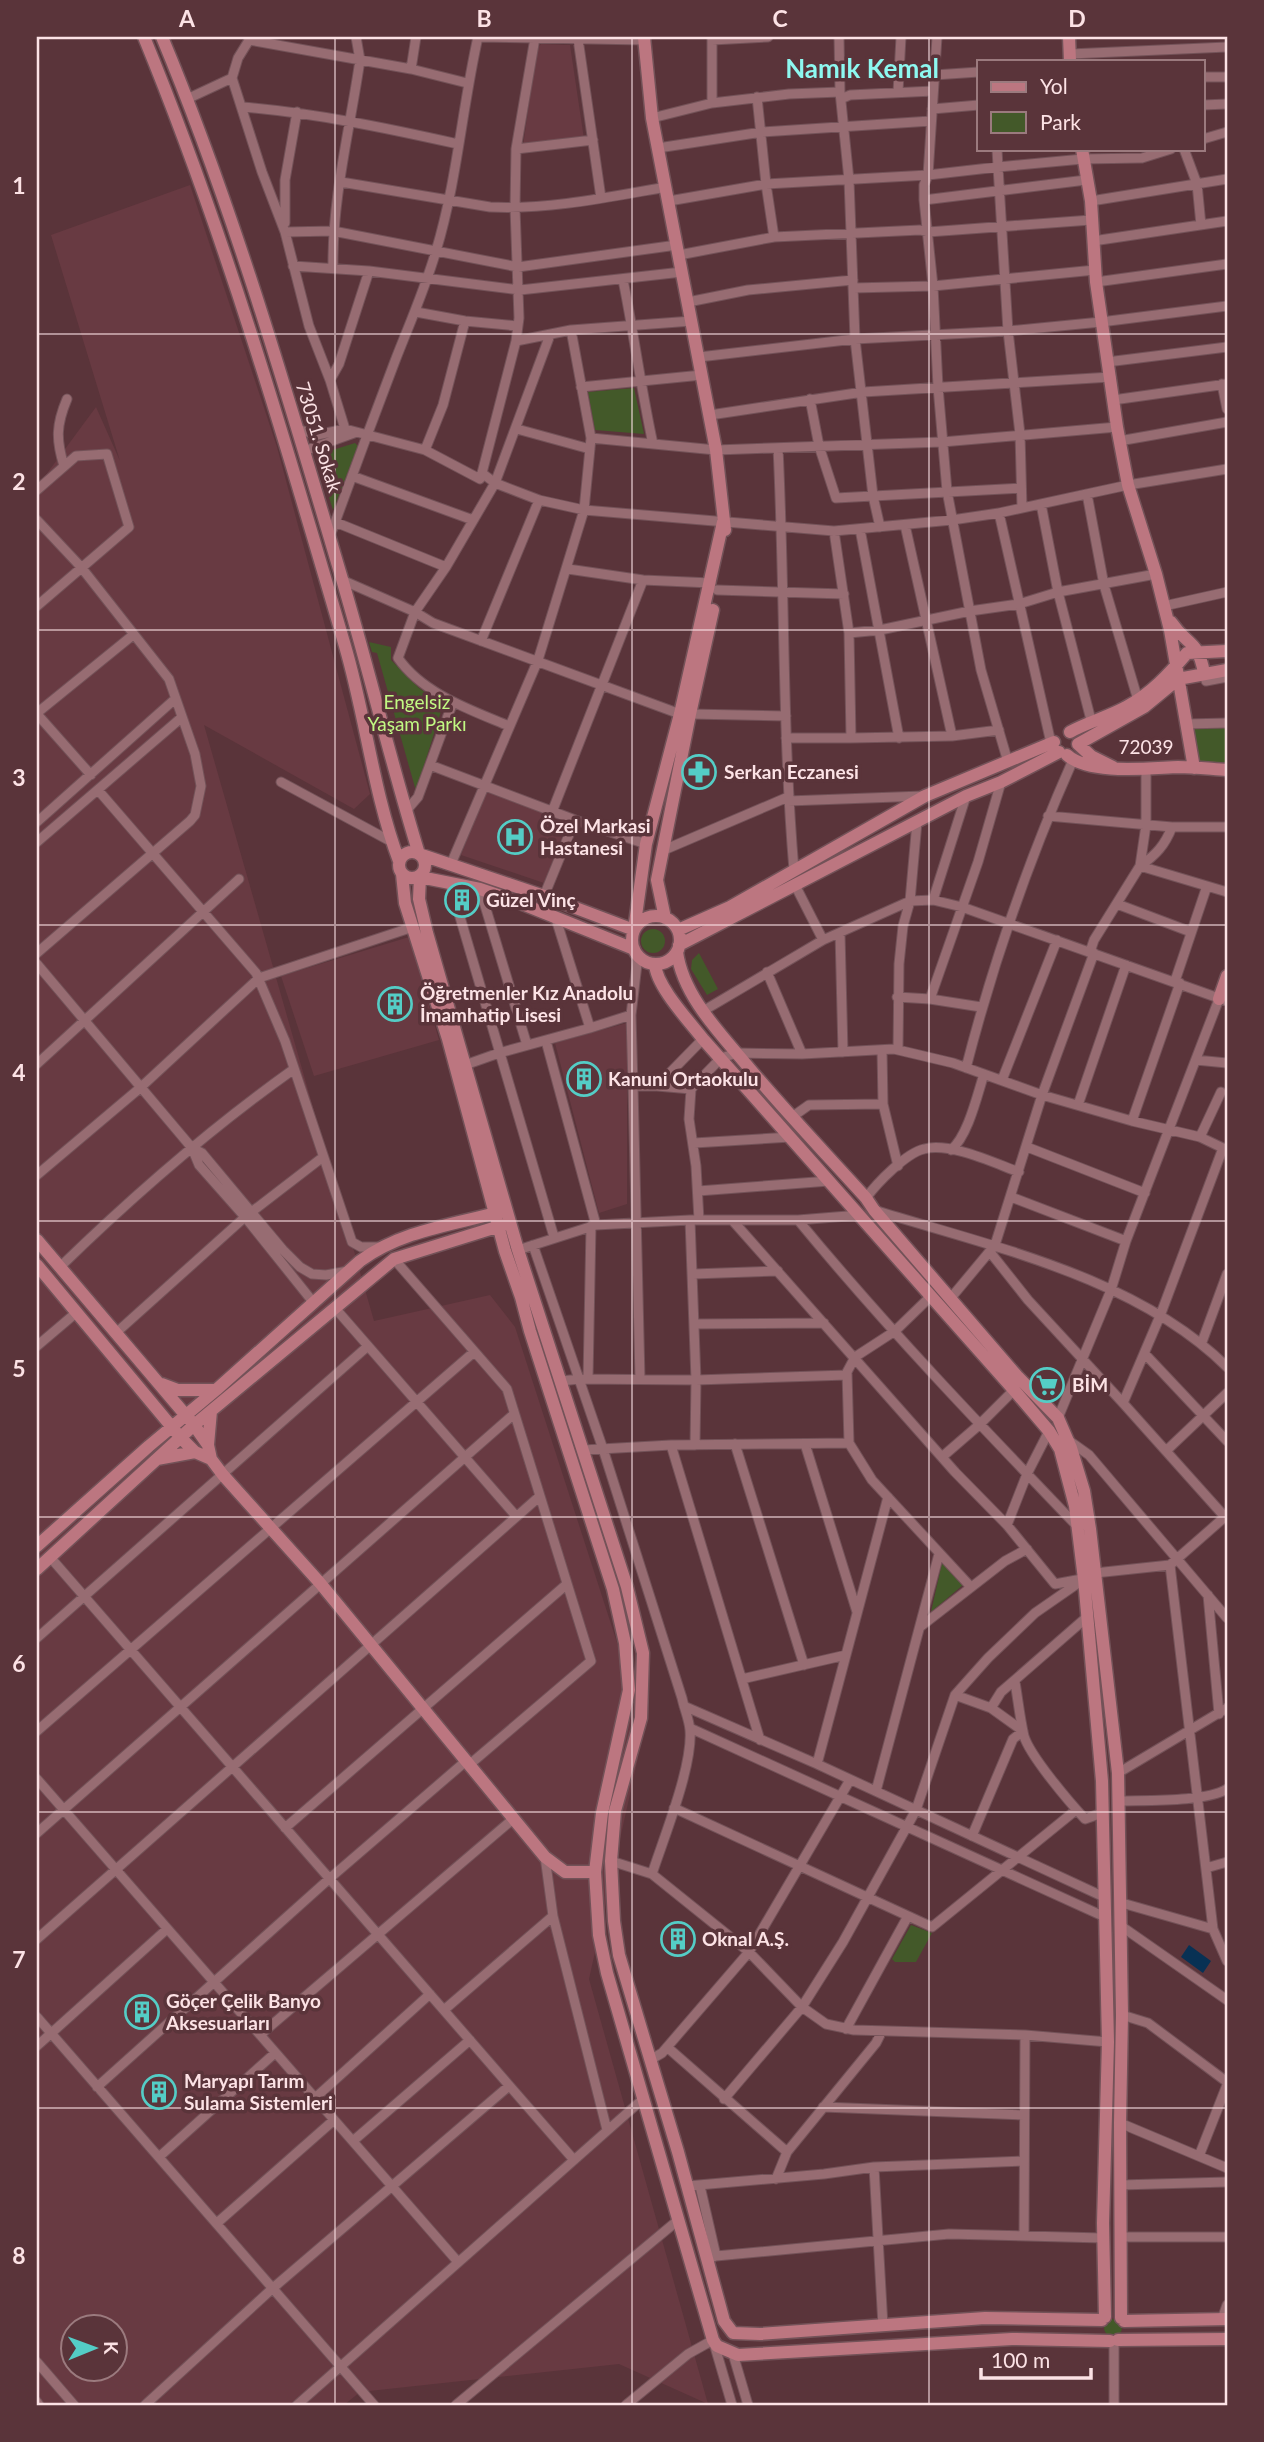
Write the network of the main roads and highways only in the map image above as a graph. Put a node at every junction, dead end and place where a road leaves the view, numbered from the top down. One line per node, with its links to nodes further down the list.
1 (144, 37): 23 (main road)
2 (1069, 37): 5 (main road)
3 (644, 38): 13 (main road)
4 (167, 39): 20 (main road, 73051. Sokak)
5 (1070, 57)
6 (1083, 154): 7 (main road)
7 (1165, 609): 9 (main road); 11 (main road)
8 (1227, 651): 9 (main road)
9 (1201, 653): 11 (main road); 12 (main road)
10 (1227, 670): 12 (main road)
11 (1177, 672): 12 (main road); 14 (main road); 15 (main road); 18 (main road)
12 (1204, 673)
13 (685, 714): 27 (main road); 28 (main road)
14 (1070, 732): 15 (main road); 16 (main road)
15 (1078, 744): 16 (main road); 17 (main road)
16 (1061, 750): 17 (main road, 72039); 29 (main road); 30 (main road)
17 (1113, 767): 18 (main road, 72039)
18 (1194, 768): 19 (main road, 72039)
19 (1227, 770)
20 (410, 825): 21 (main road, 73051. Sokak); 22 (main road)
21 (419, 854): 22 (main road); 23 (main road); 24 (main road)
22 (450, 863): 28 (main road)
23 (400, 868): 24 (main road); 35 (main road)
24 (420, 877): 25 (main road); 26 (main road)
25 (447, 882): 26 (main road); 31 (main road)
26 (421, 904): 36 (main road)
27 (665, 918): 28 (main road); 29 (main road)
28 (634, 930): 31 (main road)
29 (678, 930): 30 (main road)
30 (678, 948): 32 (main road); 55 (main road)
31 (636, 952): 32 (main road)
32 (655, 964): 55 (main road)
33 (1227, 976): 34 (main road)
34 (1223, 1000)
35 (488, 1189): 36 (main road); 37 (main road)
36 (503, 1218): 37 (main road); 39 (main road); 40 (main road); 58 (main road)
37 (429, 1229): 44 (main road)
38 (37, 1240): 42 (main road)
39 (432, 1247): 40 (main road); 45 (main road)
40 (505, 1251): 56 (main road)
41 (37, 1267): 43 (main road)
42 (161, 1384): 44 (main road); 46 (main road)
43 (143, 1389): 47 (main road); 49 (main road)
44 (216, 1390): 46 (main road)
45 (211, 1411): 46 (main road); 48 (main road)
46 (190, 1420): 47 (main road); 48 (main road)
47 (176, 1432): 49 (main road); 50 (main road); 51 (main road)
48 (208, 1445): 52 (main road)
49 (149, 1446): 53 (main road)
50 (195, 1452): 51 (main road); 52 (main road)
51 (157, 1459): 54 (main road)
52 (211, 1459): 56 (main road)
53 (37, 1546)
54 (37, 1569)
55 (1090, 1576): 57 (main road); 58 (main road)
56 (595, 1872): 63 (main road)
57 (1121, 2304): 59 (main road); 61 (main road)
58 (1098, 2319): 59 (main road); 63 (main road)
59 (1123, 2319): 61 (main road); 63 (main road)
60 (1224, 2319): 61 (main road)
61 (1142, 2320)
62 (1227, 2339): 63 (main road)
63 (1114, 2341)

